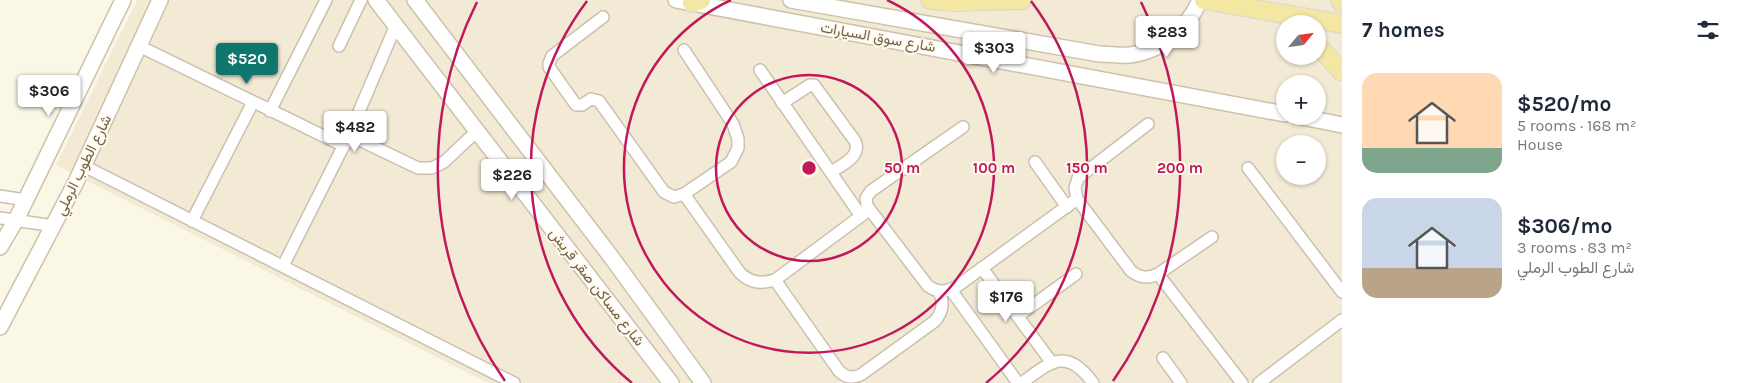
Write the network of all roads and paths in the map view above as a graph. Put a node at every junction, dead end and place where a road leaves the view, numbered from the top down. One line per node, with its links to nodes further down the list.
1 (123, 0): 45 (street)
2 (160, 0): 21 (street, شارع الطوب الرملي)
3 (326, 0): 29 (street)
4 (361, 0): 22 (street)
5 (376, 0): 20 (street, شارع مساكن صقر قريش)
6 (414, 0): 69 (street, شارع مساكن صقر قريش)
7 (723, 0): 14 (street)
8 (791, 0): 11 (street)
9 (930, 0): 10 (main road)
10 (1022, 0)
11 (1200, 0)
12 (1204, 0): 16 (main road)
13 (1340, 0): 15 (main road)
14 (694, 2): 30 (street, شارع سوق السيارات)
15 (1342, 3)
16 (1275, 12): 17 (main road); 19 (main road)
17 (1279, 15)
18 (603, 17): 42 (street)
19 (1342, 24)
20 (396, 26): 35 (street, شارع مساكن صقر قريش); 36 (street)
21 (138, 46): 27 (street); 39 (street, شارع الطوب الرملي)
22 (339, 46)
23 (684, 50): 42 (street)
24 (1326, 55): 26 (main road)
25 (760, 70): 28 (street)
26 (1342, 72)
27 (253, 102): 29 (street); 50 (street)
28 (782, 102): 41 (street); 41 (street)
29 (270, 111): 37 (street)
30 (1276, 112)
31 (1326, 122): 33 (street)
32 (1148, 124): 44 (street)
33 (1342, 125)
34 (963, 127): 47 (street)
35 (478, 131): 36 (street); 68 (street, شارع مساكن صقر قريش)
36 (349, 135): 37 (street)
37 (344, 146): 54 (street)
38 (1035, 162): 46 (street)
39 (84, 166): 50 (street); 51 (street, شارع الطوب الرملي)
40 (1248, 168): 60 (street)
41 (831, 172): 47 (street)
42 (684, 194): 58 (street)
43 (0, 196): 45 (street)
44 (1077, 199): 46 (street); 57 (street)
45 (25, 200): 49 (street)
46 (1067, 207): 55 (street)
47 (865, 213): 58 (street); 59 (street)
48 (0, 218): 49 (street)
49 (16, 220): 51 (street); 53 (street)
50 (192, 221): 54 (street)
51 (54, 226): 63 (street, شارع الطوب الرملي)
52 (1212, 236): 57 (street)
53 (0, 247)
54 (283, 266): 67 (street)
55 (982, 268): 59 (street); 61 (street)
56 (1076, 274): 61 (street)
57 (1158, 274): 74 (street)
58 (775, 280): 66 (street)
59 (945, 291): 66 (street); 70 (street)
60 (1342, 292)
61 (1018, 316): 65 (street)
62 (1342, 320): 75 (street)
63 (0, 327)
64 (1163, 358): 73 (street)
65 (1052, 362): 71 (street); 72 (street)
66 (865, 378)
67 (514, 383)
68 (671, 383)
69 (703, 383)
70 (1018, 383)
71 (1022, 383)
72 (1093, 383)
73 (1181, 383)
74 (1242, 383)
75 (1259, 383)

